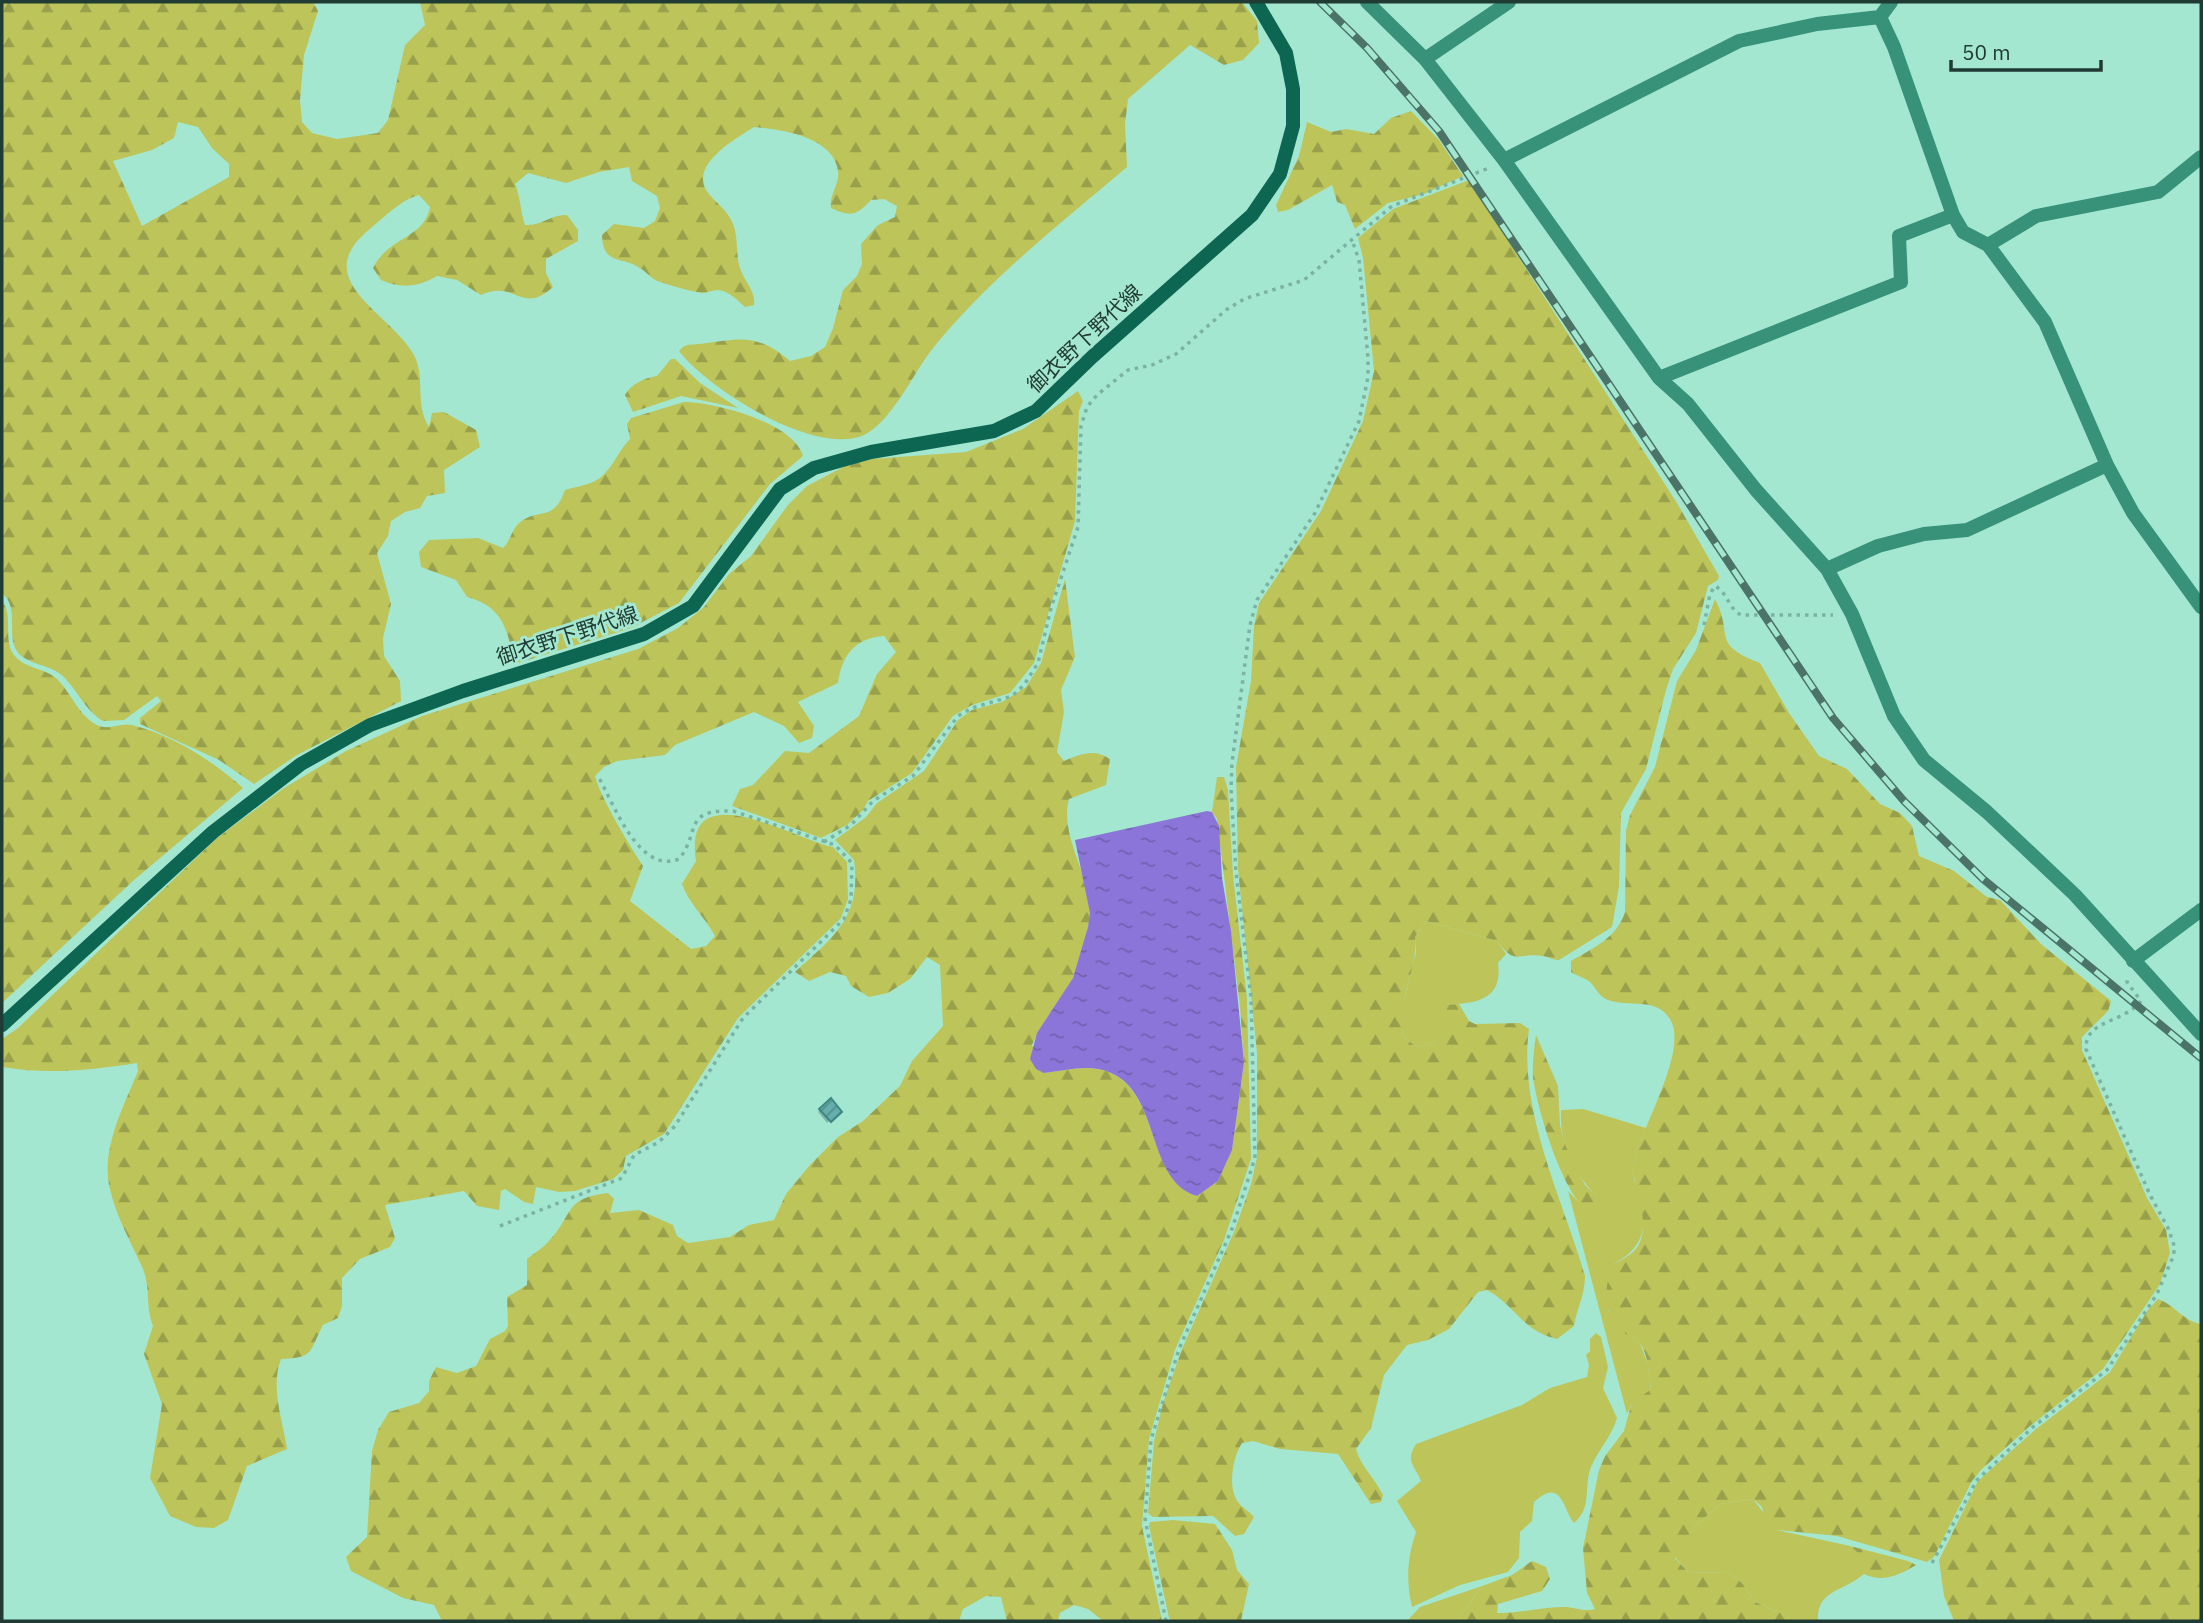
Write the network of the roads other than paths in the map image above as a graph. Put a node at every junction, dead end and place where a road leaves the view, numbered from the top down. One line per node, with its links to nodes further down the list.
1 (1256, 2): 17 (main road, 御衣野下野代線)
2 (1367, 2): 6 (street)
3 (1509, 2): 6 (street)
4 (1891, 2): 5 (street)
5 (1880, 17): 8 (street); 9 (street)
6 (1425, 59): 8 (street)
7 (2201, 157): 10 (street)
8 (1504, 160): 11 (street)
9 (1953, 215): 10 (street); 11 (street)
10 (1988, 245): 12 (street)
11 (1659, 378): 13 (street)
12 (2107, 465): 13 (street); 14 (street)
13 (1827, 569): 16 (street)
14 (2201, 607)
15 (2201, 910): 16 (street)
16 (2133, 961): 18 (street)
17 (2, 1025)
18 (2201, 1034)

